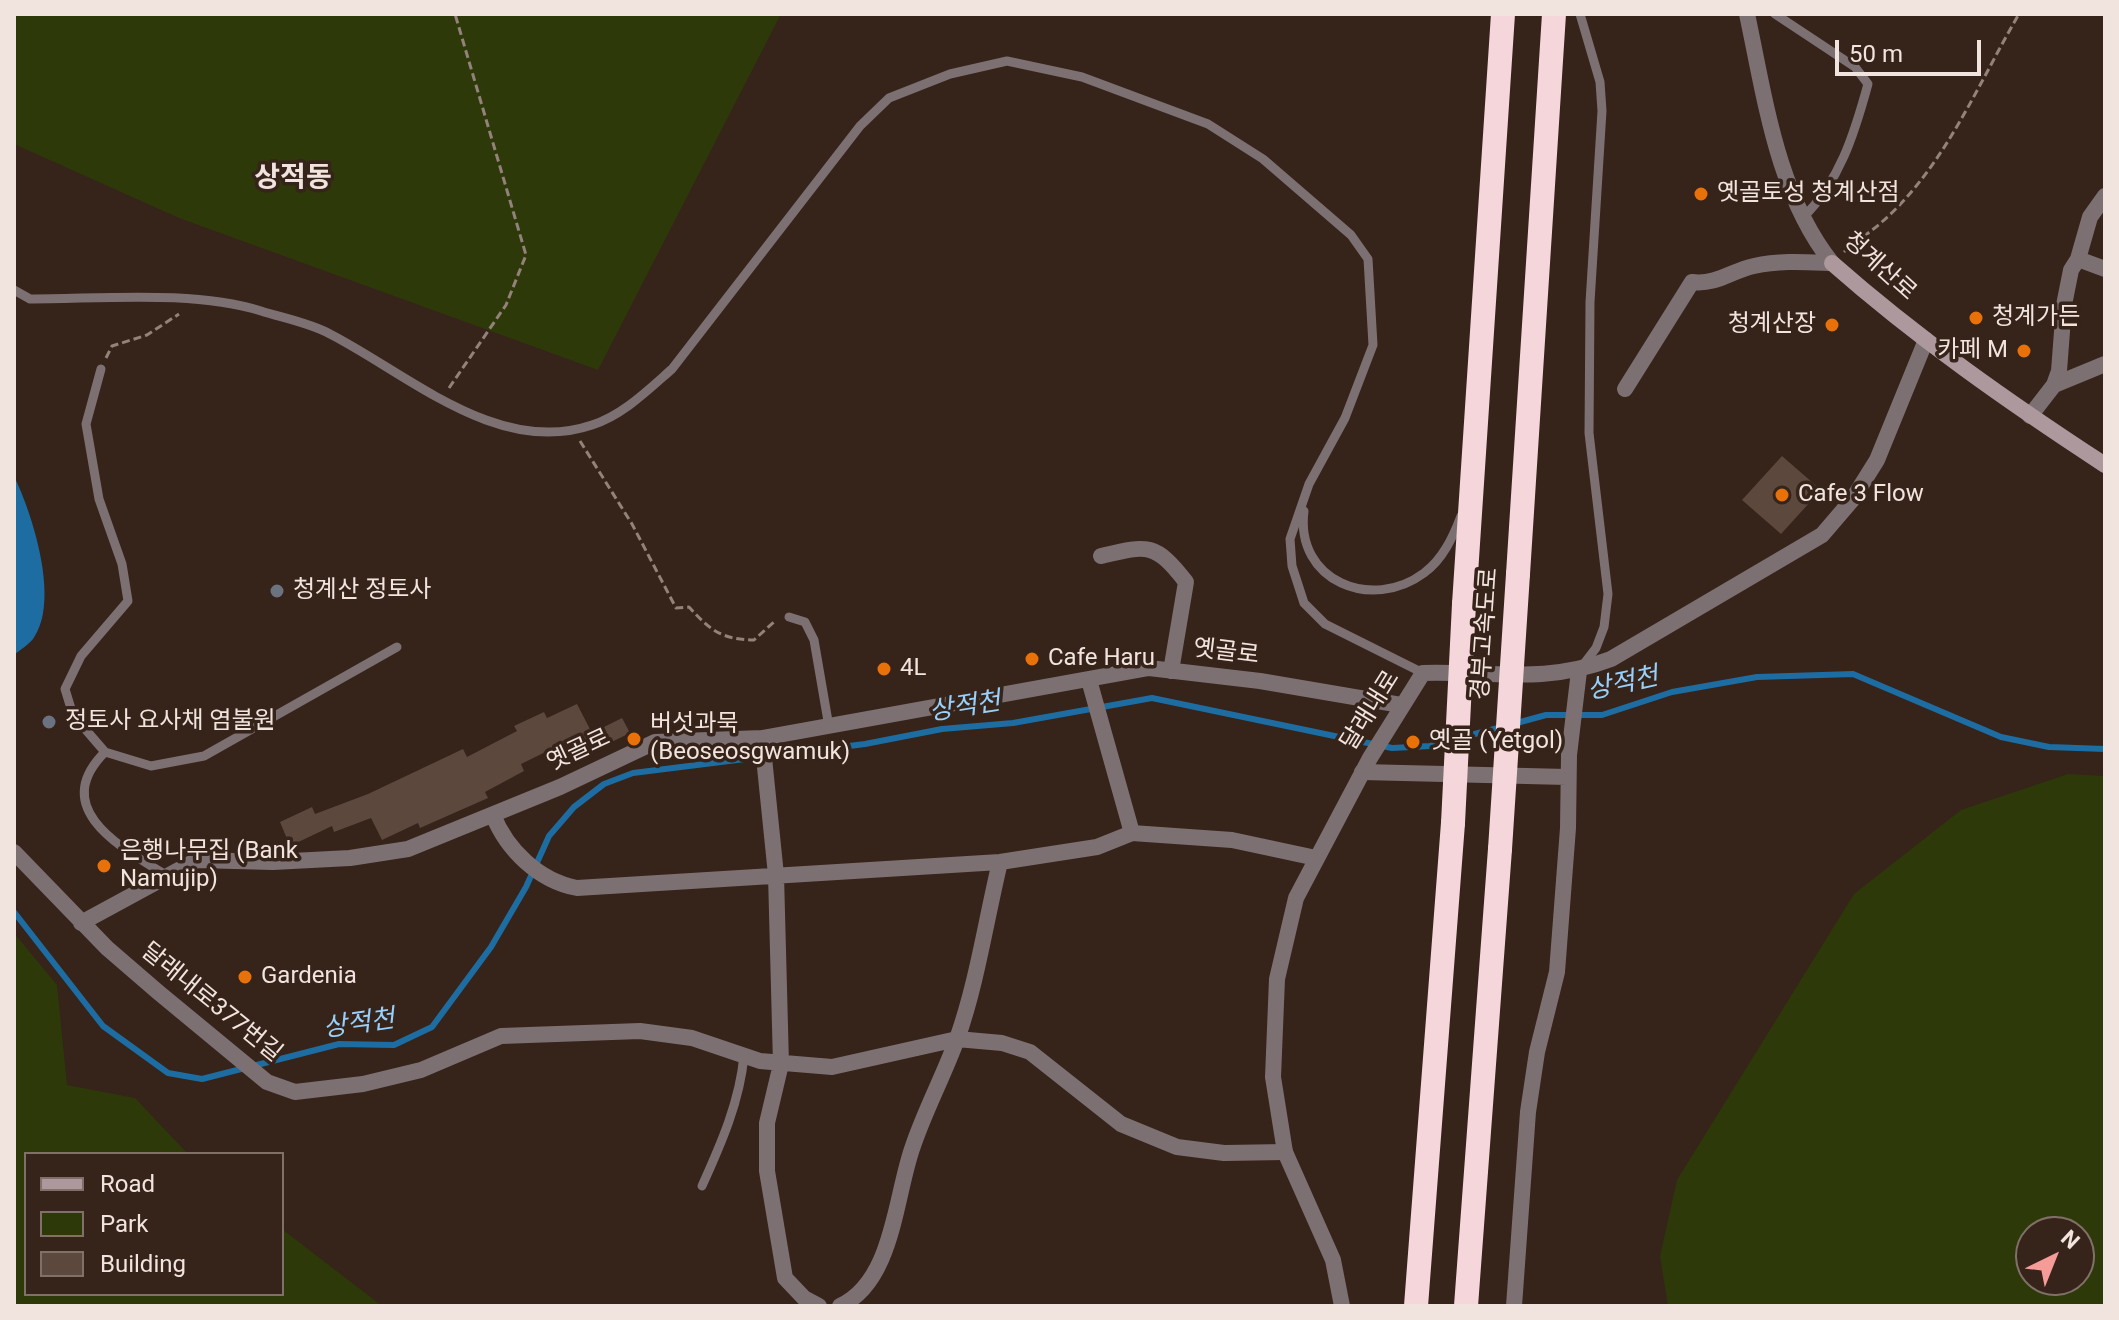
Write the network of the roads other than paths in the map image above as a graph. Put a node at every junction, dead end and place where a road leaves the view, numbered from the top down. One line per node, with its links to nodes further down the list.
1 (1503, 14): 19 (highway, 경부고속도로)
2 (1554, 14): 51 (highway, 경부고속도로, bridge)
3 (1580, 14): 25 (lane)
4 (1747, 14): 7 (street, 청계산로)
5 (1775, 14): 7 (lane)
6 (2105, 196): 8 (street)
7 (1803, 218): 9 (street, 청계산로)
8 (2078, 259): 10 (street); 15 (street)
9 (1832, 263): 12 (main road, 청계산로); 16 (street)
10 (2105, 269)
11 (14, 290): 20 (lane)
12 (1926, 340): 17 (main road, 청계산로); 25 (street, 달래내로)
13 (2105, 364): 15 (street)
14 (101, 369): 31 (lane)
15 (2054, 385): 17 (street)
16 (1625, 389)
17 (2030, 416): 18 (main road, 청계산로)
18 (2105, 465)
19 (1472, 478): 20 (lane); 50 (highway, 경부고속도로, bridge)
20 (1309, 484): 26 (lane)
21 (1101, 556): 24 (street)
22 (789, 617): 29 (lane)
23 (397, 647): 31 (lane)
24 (1171, 671): 27 (street, 옛골로); 28 (street, 옛골로)
25 (1579, 671): 26 (street, 달래내로); 33 (street)
26 (1423, 673): 28 (street, 달래내로)
27 (1089, 680): 29 (street, 옛골로); 35 (street)
28 (1401, 705): 32 (street, 달래내로)
29 (829, 727): 30 (street, 옛골로)
30 (762, 738): 34 (street, 옛골로); 40 (street)
31 (105, 752): 39 (lane)
32 (1366, 765): 33 (street); 37 (street, 달래내로)
33 (1567, 777): 52 (street)
34 (493, 815): 39 (street, 옛골로); 40 (street)
35 (1132, 833): 37 (street); 38 (street)
36 (14, 852): 41 (street, 달래내로377번길)
37 (1316, 858): 45 (street, 달래내로)
38 (1000, 862): 40 (street); 42 (street)
39 (166, 875): 41 (street, 옛골로)
40 (776, 875): 44 (street)
41 (81, 923): 43 (street, 달래내로377번길)
42 (957, 1039): 44 (street, 달래내로377번길); 45 (street, 달래내로377번길); 47 (street)
43 (744, 1055): 44 (street, 달래내로377번길); 46 (lane)
44 (781, 1064): 48 (street)
45 (1285, 1152): 49 (street, 달래내로)
46 (702, 1186)
47 (847, 1304)
48 (819, 1306)
49 (1342, 1306)
50 (1416, 1306)
51 (1466, 1306)
52 (1514, 1306)

